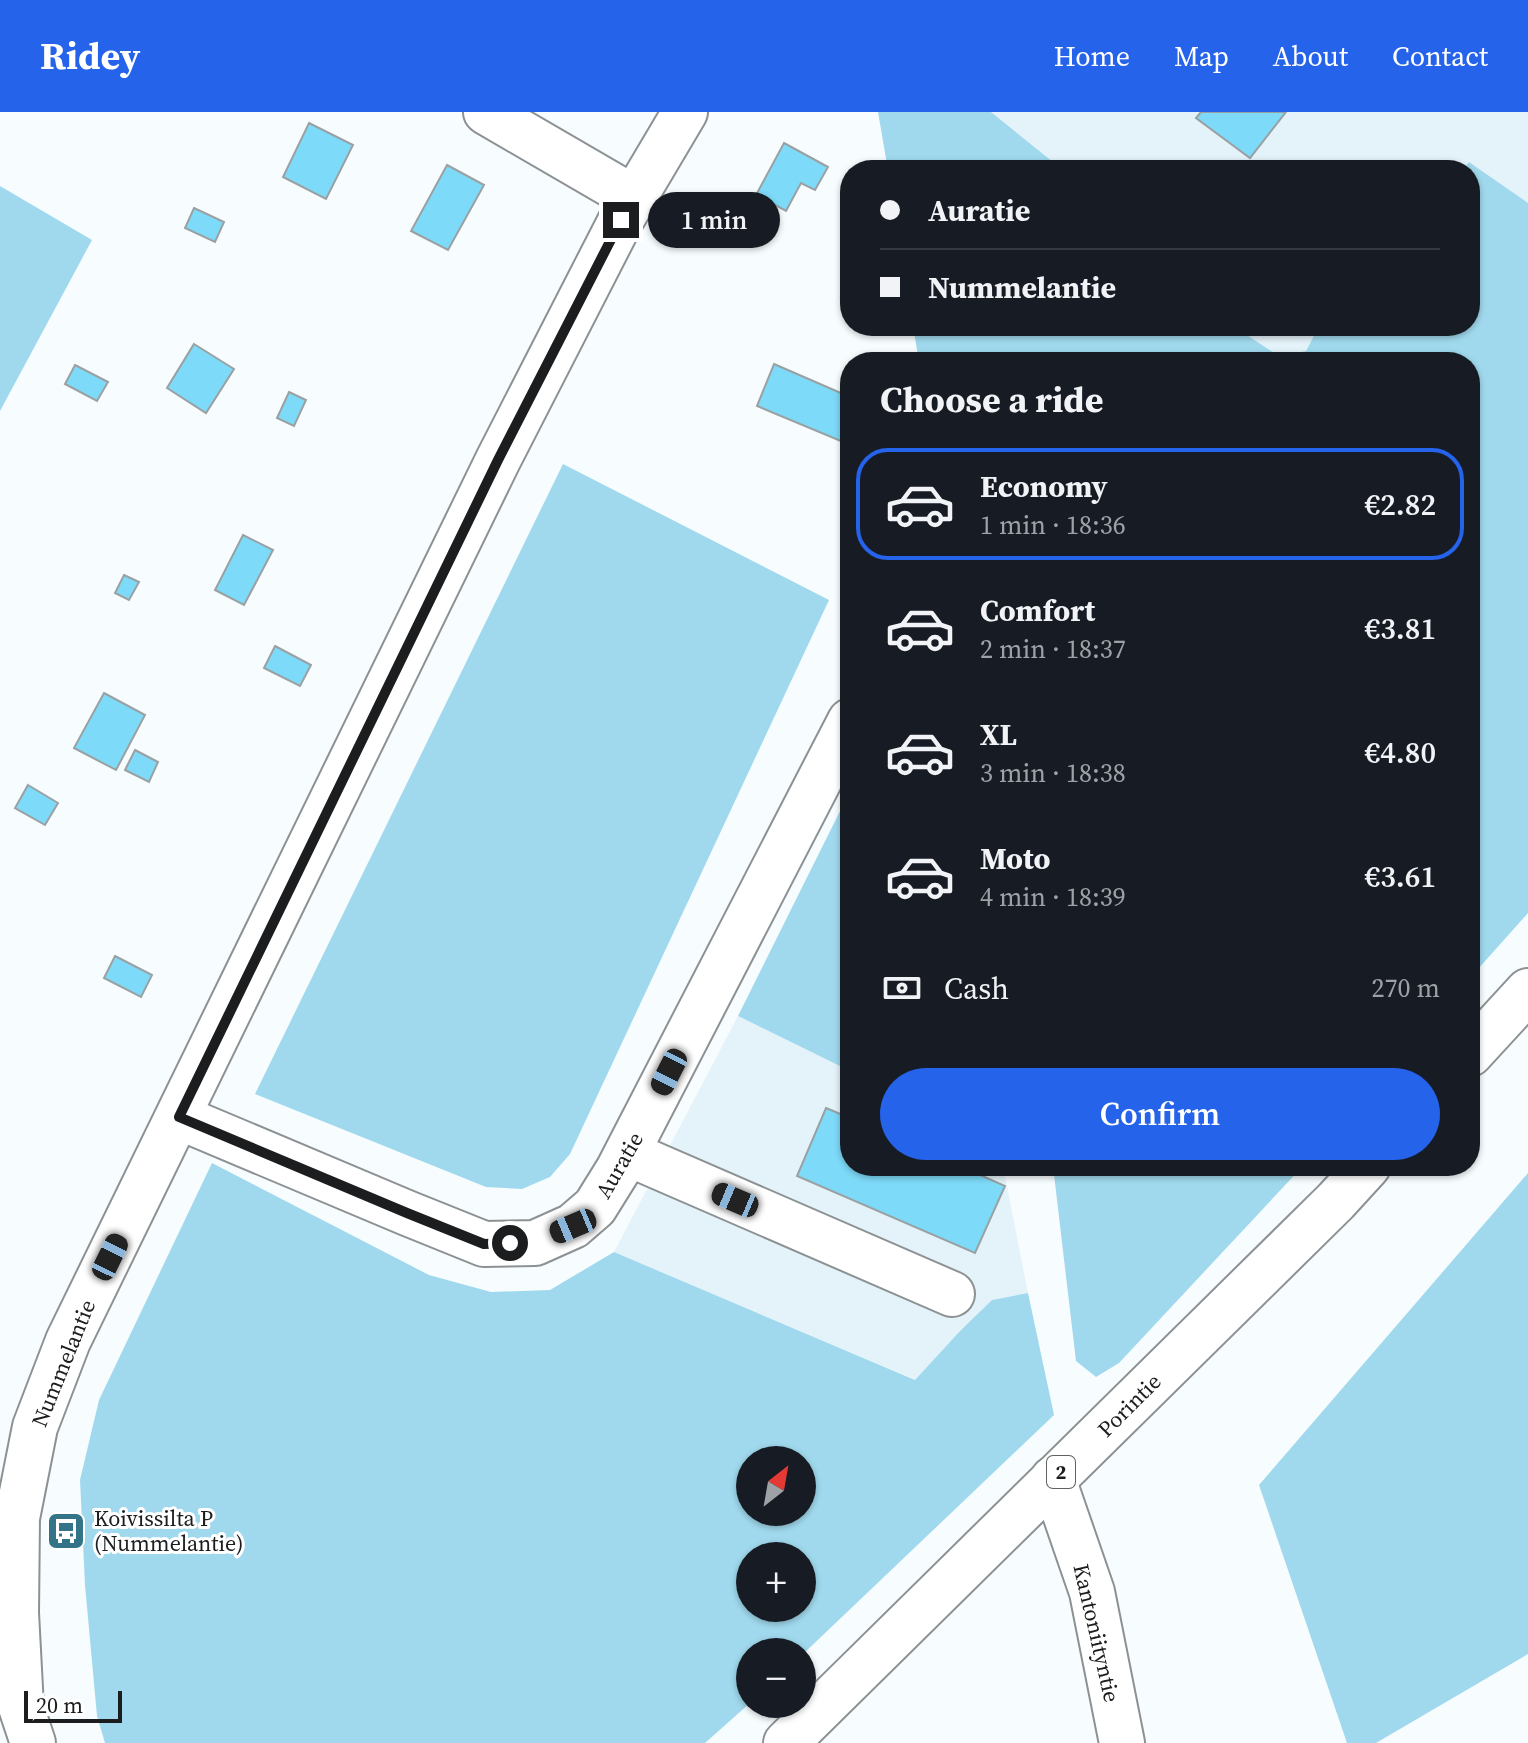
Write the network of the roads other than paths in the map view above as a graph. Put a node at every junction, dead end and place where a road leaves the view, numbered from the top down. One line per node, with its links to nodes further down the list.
1 (486, 112): 3 (main road)
2 (685, 112): 3 (main road, Nummelantie)
3 (634, 198): 7 (main road, Nummelantie)
4 (840, 740): 8 (main road, Auratie)
5 (1528, 991): 6 (main road)
6 (1480, 1043)
7 (179, 1117): 8 (main road, Auratie); 12 (main road, Nummelantie)
8 (627, 1153): 10 (main road)
9 (1358, 1176): 11 (main road, Porintie / 2)
10 (952, 1294)
11 (1053, 1479): 14 (main road, Porintie / 2); 15 (main road, Kantoniityntie)
12 (8, 1517): 13 (main road, Nummelantie)
13 (18, 1720)
14 (786, 1743)
15 (1122, 1743)

